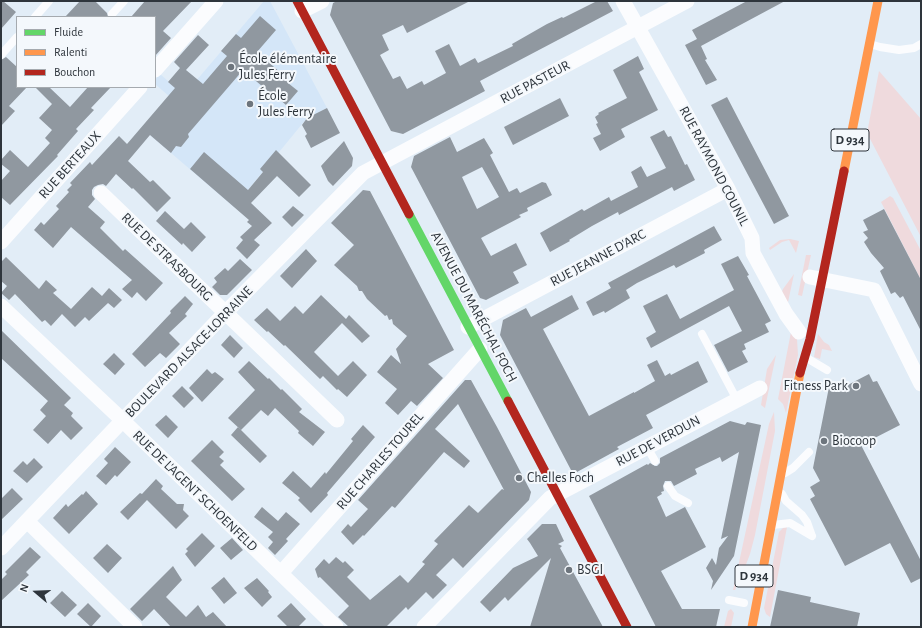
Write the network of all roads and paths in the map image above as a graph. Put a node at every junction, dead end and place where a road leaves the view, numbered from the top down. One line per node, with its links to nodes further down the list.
1 (49, 1): 11 (lane)
2 (124, 1): 10 (lane)
3 (216, 1): 17 (street)
4 (322, 1): 9 (street)
5 (623, 1): 12 (street, RUE RAYMOND COUNIL)
6 (687, 1): 12 (street, RUE PASTEUR)
7 (872, 1): 14 (lane)
8 (878, 1): 14 (main road, D 934)
9 (299, 6): 19 (main road, AVENUE DU MARÉCHAL FOCH)
10 (112, 14)
11 (36, 16)
12 (637, 28): 19 (street, RUE PASTEUR); 20 (street, RUE RAYMOND COUNIL)
13 (16, 38): 16 (lane)
14 (870, 44): 15 (lane); 23 (main road, D 934)
15 (921, 44)
16 (1, 55)
17 (156, 69)
18 (139, 88): 22 (street, RUE BERTEAUX)
19 (382, 163): 25 (street, BOULEVARD ALSACE-LORRAINE); 27 (main road, AVENUE DU MARÉCHAL FOCH)
20 (728, 189): 27 (street, RUE JEANNE D'ARC); 28 (street, RUE RAYMOND COUNIL)
21 (102, 193): 25 (street, RUE DE STRASBOURG)
22 (1, 242)
23 (813, 279): 31 (main road, D 934); 34 (street)
24 (1, 306): 38 (street, RUE DE L'AGENT SCHOENFELD)
25 (225, 313): 37 (street, RUE DE STRASBOURG); 38 (street, BOULEVARD ALSACE-LORRAINE)
26 (802, 317): 28 (main road, D 934)
27 (468, 327): 30 (main road, AVENUE DU MARÉCHAL FOCH)
28 (799, 332): 32 (main road, D 934)
29 (702, 334): 36 (lane)
30 (480, 349): 45 (main road, AVENUE DU MARÉCHAL FOCH); 50 (street, RUE CHARLES TOUREL)
31 (805, 356): 32 (main road, D 934); 33 (lane)
32 (801, 369): 42 (main road, D 934)
33 (827, 370)
34 (921, 384)
35 (760, 388): 36 (street, RUE DE VERDUN)
36 (736, 400): 39 (street, RUE DE VERDUN)
37 (337, 420)
38 (122, 421): 47 (street, BOULEVARD ALSACE-LORRAINE); 50 (street, RUE DE L'AGENT SCHOENFELD)
39 (647, 447): 41 (lane); 45 (street, RUE DE VERDUN)
40 (810, 452): 42 (lane)
41 (655, 461)
42 (781, 476): 44 (main road, D 934)
43 (668, 486): 46 (lane)
44 (779, 486): 48 (main road, D 934); 48 (lane)
45 (557, 494): 55 (street, RUE DE VERDUN); 56 (main road, AVENUE DU MARÉCHAL FOCH)
46 (688, 503)
47 (26, 521): 49 (street, BOULEVARD ALSACE-LORRAINE); 53 (street)
48 (770, 525): 52 (main road, D 934); 57 (main road, D 934)
49 (1, 548)
50 (281, 574): 54 (street, RUE DE L'AGENT SCHOENFELD)
51 (729, 600): 52 (lane)
52 (743, 606)
53 (135, 627)
54 (336, 627)
55 (424, 627)
56 (627, 627)
57 (752, 627)

